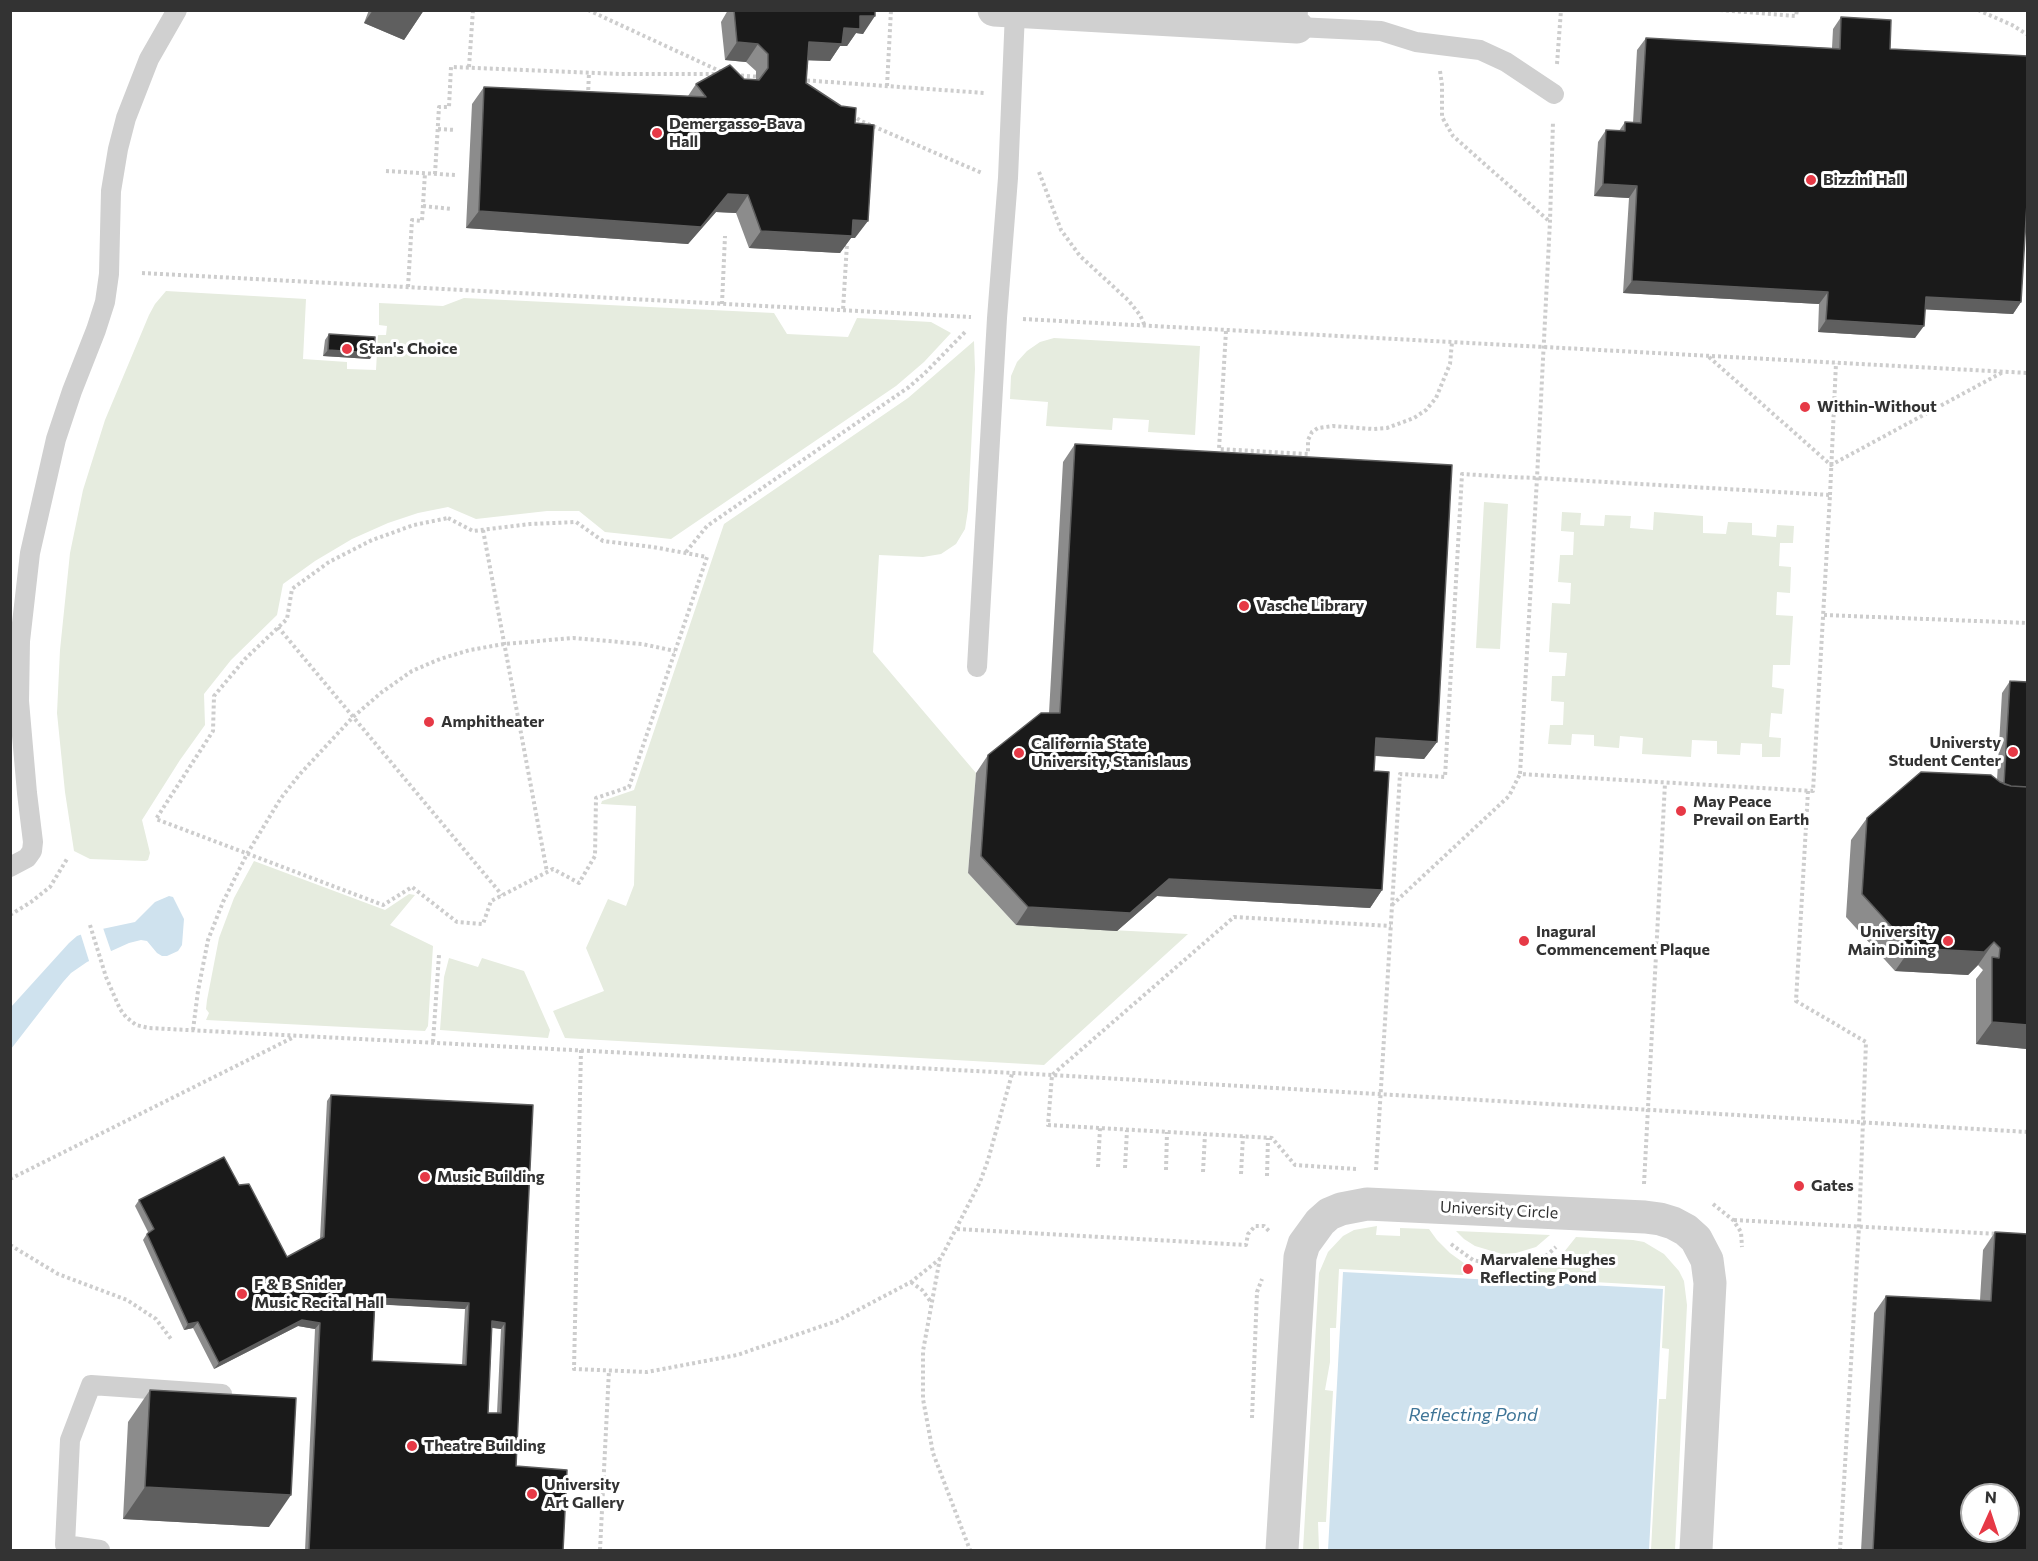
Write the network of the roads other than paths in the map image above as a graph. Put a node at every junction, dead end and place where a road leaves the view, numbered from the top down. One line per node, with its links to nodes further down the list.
1 (177, 10): 6 (lane)
2 (1005, 11): 3 (street); 5 (lane)
3 (1298, 19): 4 (lane)
4 (1554, 94)
5 (977, 667)
6 (10, 867)
7 (241, 1396): 8 (lane)
8 (100, 1551)
9 (1282, 1551): 10 (street, University Circle)
10 (1696, 1551)

